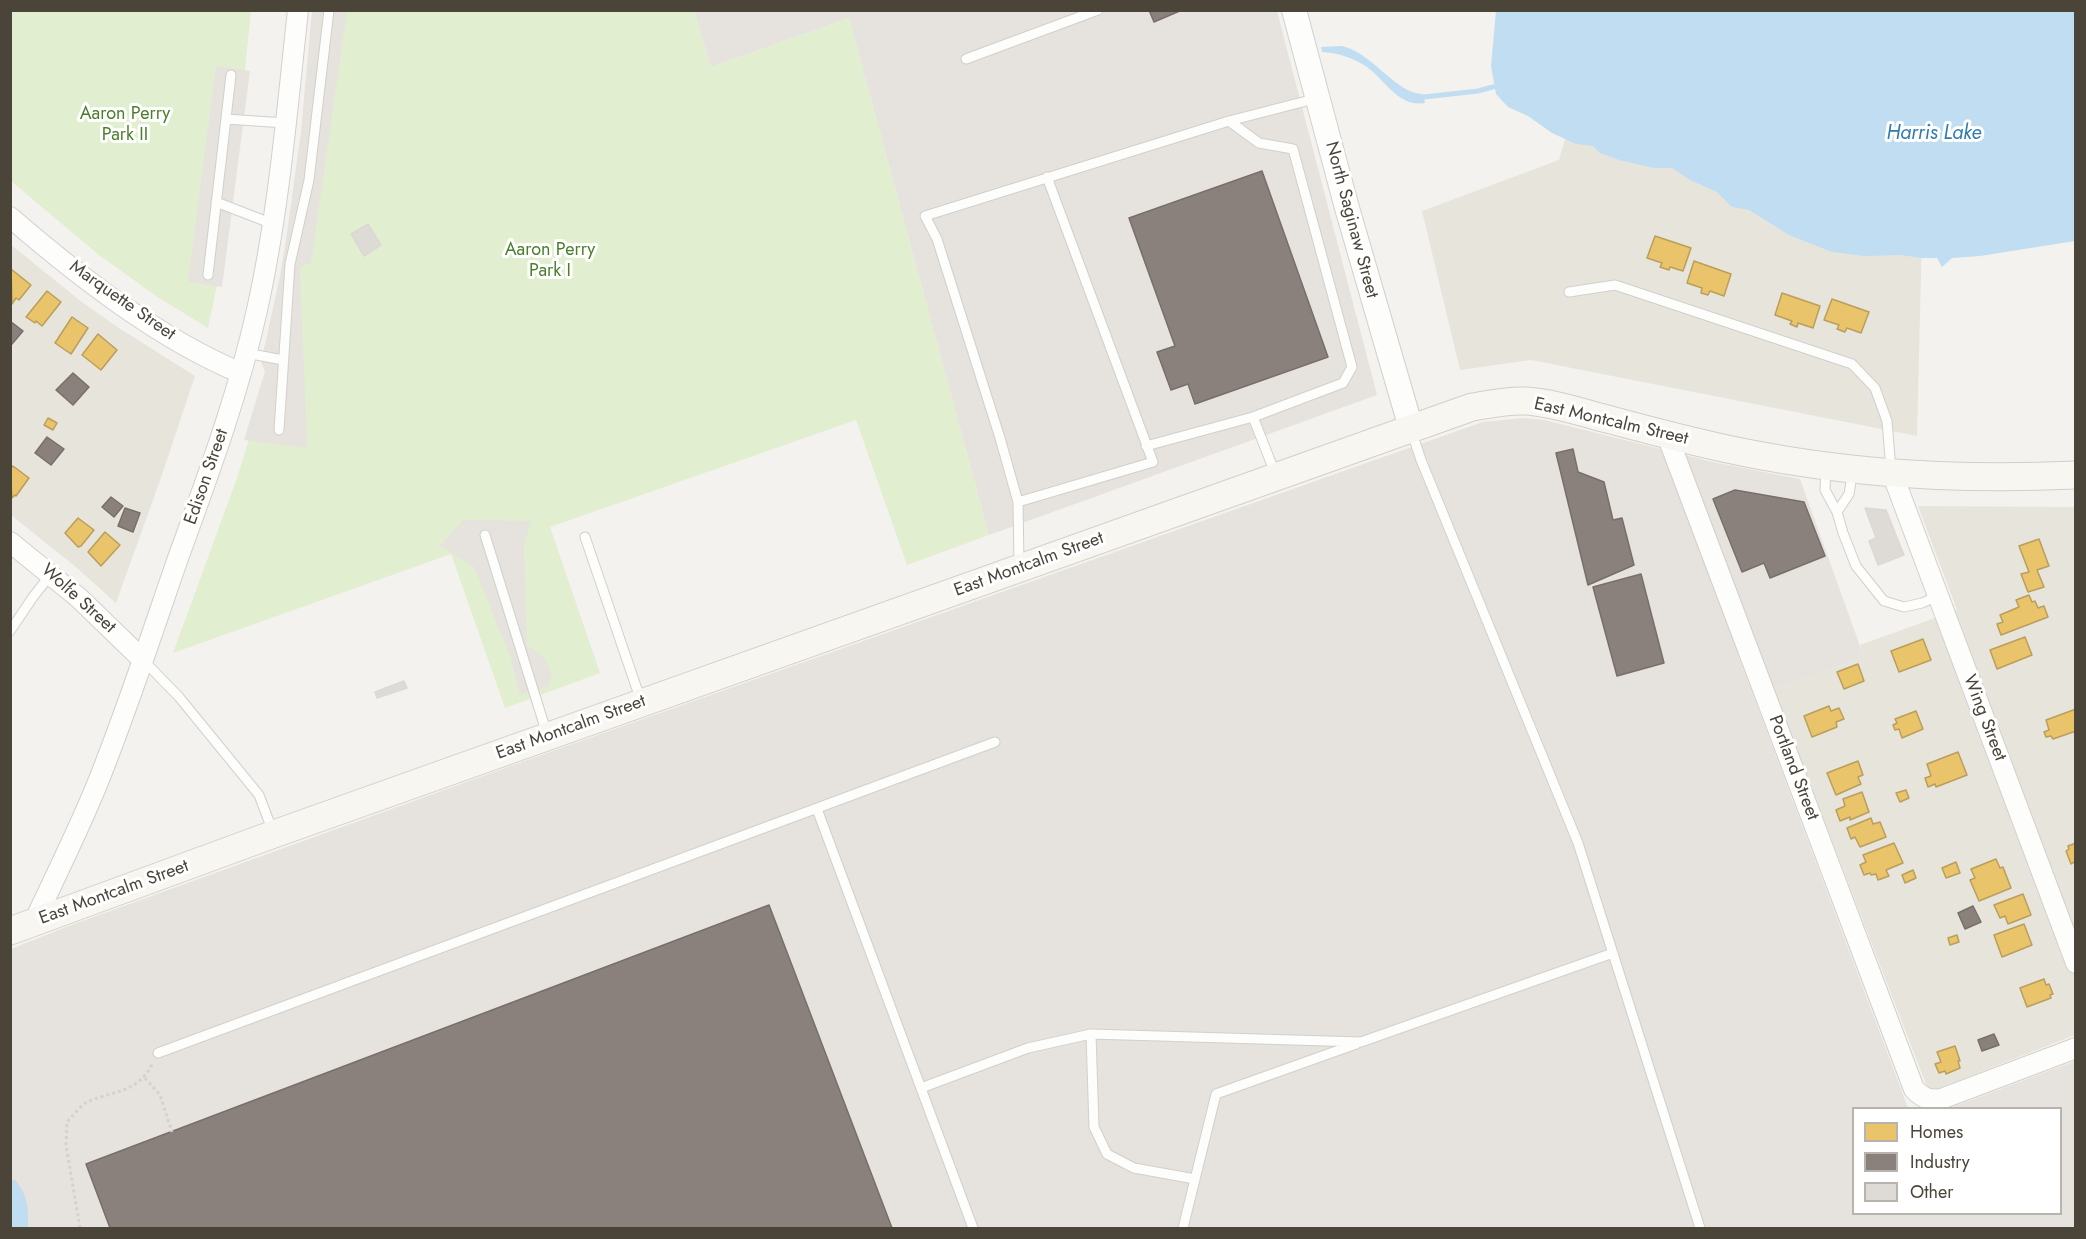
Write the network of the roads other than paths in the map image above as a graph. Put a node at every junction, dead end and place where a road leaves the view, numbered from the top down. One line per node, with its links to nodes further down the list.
1 (298, 10): 10 (street, Edison Street)
2 (329, 10): 18 (lane)
3 (1098, 10): 5 (lane)
4 (1294, 10): 7 (street, North Saginaw Street)
5 (966, 59)
6 (231, 75): 8 (lane)
7 (1318, 98): 9 (lane); 21 (street, North Saginaw Street)
8 (226, 119): 10 (lane); 12 (lane)
9 (1229, 121): 11 (lane); 20 (lane)
10 (285, 123): 14 (street, Edison Street)
11 (1047, 177): 24 (lane); 30 (lane)
12 (216, 202): 14 (lane); 15 (lane)
13 (10, 217): 19 (street, Marquette Street)
14 (273, 224): 17 (street, Edison Street)
15 (208, 275)
16 (1569, 292): 27 (lane)
17 (246, 353): 18 (lane); 19 (street, Edison Street)
18 (283, 360): 22 (lane)
19 (241, 374): 39 (street, Edison Street)
20 (1253, 417): 24 (lane); 29 (lane)
21 (1411, 428): 23 (main road, East Montcalm Street); 29 (main road, East Montcalm Street); 46 (lane)
22 (279, 430)
23 (1667, 435): 25 (main road, East Montcalm Street); 50 (street, Portland Street)
24 (1146, 446): 30 (lane)
25 (1827, 466): 26 (main road, East Montcalm Street); 31 (lane)
26 (1853, 469): 27 (main road, East Montcalm Street); 31 (lane)
27 (1892, 473): 28 (main road, East Montcalm Street); 37 (street, Wing Street)
28 (2076, 475)
29 (1276, 476): 35 (main road, East Montcalm Street)
30 (1018, 502): 35 (lane)
31 (1838, 512): 37 (lane)
32 (485, 534): 41 (lane)
33 (585, 537): 40 (lane)
34 (10, 542): 36 (street, Wolfe Street)
35 (1019, 568): 40 (main road, East Montcalm Street)
36 (51, 574): 38 (lane); 39 (street, Wolfe Street)
37 (1938, 596): 47 (street, Wing Street)
38 (10, 631)
39 (142, 660): 44 (lane); 45 (street, Edison Street)
40 (641, 703): 41 (main road, East Montcalm Street)
41 (548, 736): 44 (main road, East Montcalm Street)
42 (995, 742): 43 (lane)
43 (818, 809): 51 (lane); 52 (lane)
44 (274, 834): 45 (main road, East Montcalm Street)
45 (22, 927)
46 (1613, 953): 49 (lane); 56 (lane)
47 (2076, 963)
48 (1091, 1034): 49 (lane); 52 (lane); 53 (lane)
49 (1361, 1042): 53 (lane)
50 (2076, 1048)
51 (158, 1053)
52 (921, 1088): 54 (lane)
53 (1195, 1179): 55 (lane)
54 (973, 1228)
55 (1183, 1228)
56 (1700, 1228)

